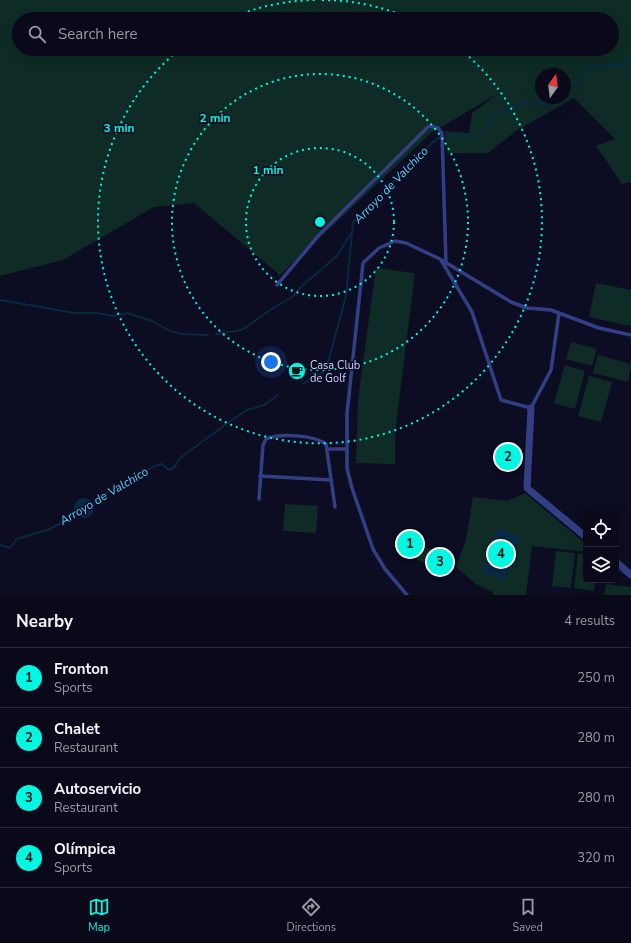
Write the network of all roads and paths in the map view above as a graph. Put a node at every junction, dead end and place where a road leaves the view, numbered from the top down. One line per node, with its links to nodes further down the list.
1 (440, 259): 2 (lane); 6 (lane); 8 (lane)
2 (446, 263): 3 (lane); 4 (lane)
3 (277, 285)
4 (559, 313): 5 (lane); 6 (lane)
5 (631, 334)
6 (530, 408): 13 (street)
7 (327, 449): 8 (lane); 9 (lane); 10 (lane)
8 (347, 449): 16 (lane)
9 (260, 476): 10 (lane); 11 (lane)
10 (331, 480): 12 (lane)
11 (259, 499)
12 (336, 507)
13 (583, 535)
14 (619, 564): 15 (street)
15 (631, 574)
16 (407, 595)

